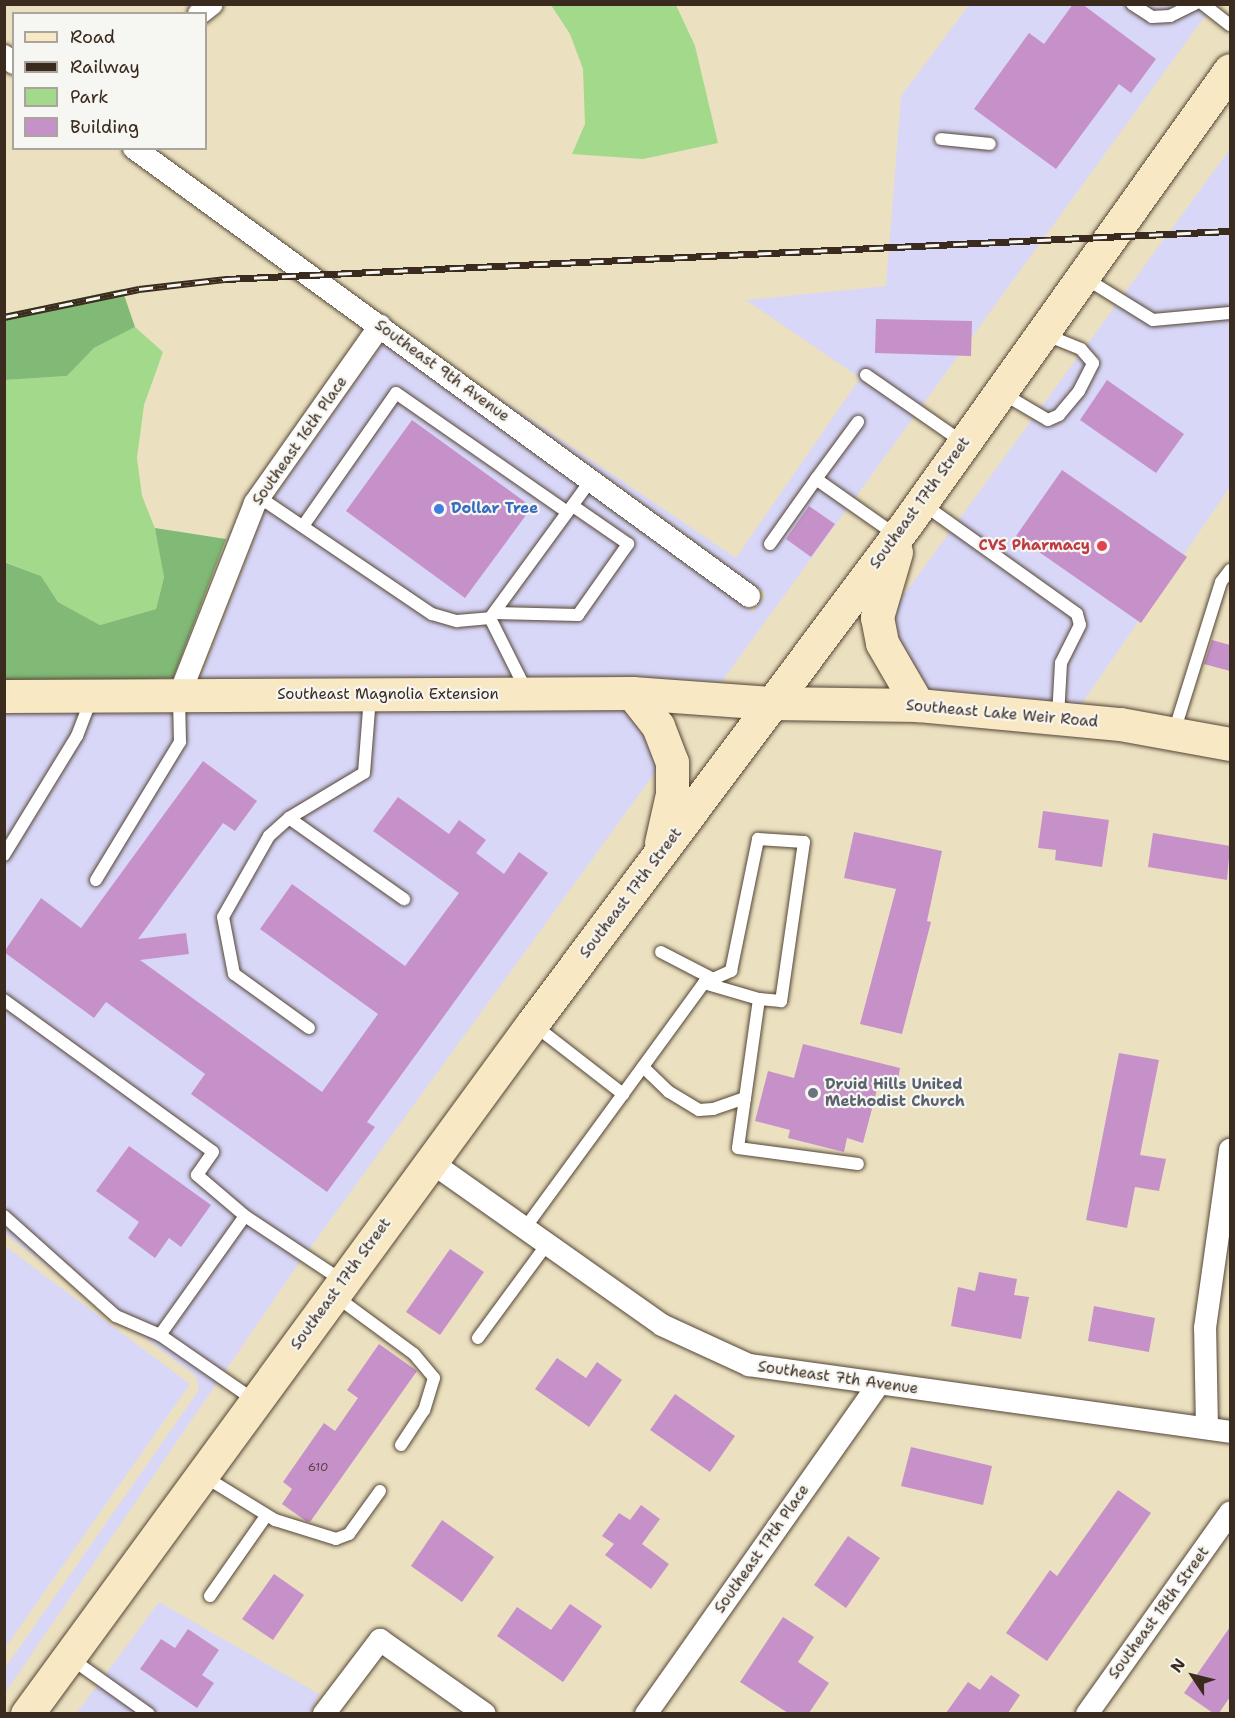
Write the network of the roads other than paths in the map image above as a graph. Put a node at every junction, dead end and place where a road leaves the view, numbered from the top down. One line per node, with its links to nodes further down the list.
1 (1132, 4): 2 (lane)
2 (1195, 4)
3 (1203, 4): 4 (lane)
4 (1230, 25)
5 (1230, 70): 9 (main road, Southeast 17th Street)
6 (941, 139): 7 (lane)
7 (990, 144)
8 (137, 150): 11 (street, Southeast 9th Avenue)
9 (1084, 278): 10 (lane); 12 (main road, Southeast 17th Street)
10 (1230, 313)
11 (380, 326): 18 (street, Southeast 9th Avenue); 19 (street, Southeast 16th Place)
12 (1044, 333): 14 (main road, Southeast 17th Street); 14 (lane)
13 (866, 375): 16 (lane)
14 (1001, 392): 16 (main road, Southeast 17th Street)
15 (858, 422): 17 (lane)
16 (964, 443): 21 (main road, Southeast 17th Street)
17 (816, 479): 21 (lane); 23 (lane)
18 (591, 480): 20 (lane); 25 (street, Southeast 9th Avenue)
19 (259, 497): 22 (lane); 32 (street, Southeast 16th Place)
20 (570, 509): 22 (lane); 26 (lane); 26 (lane)
21 (909, 521): 33 (main road, Southeast 17th Street); 34 (main road); 35 (lane)
22 (303, 526): 26 (lane)
23 (770, 544)
24 (1230, 570): 36 (lane)
25 (749, 596)
26 (492, 615): 27 (lane)
27 (528, 693): 28 (main road, Southeast Magnolia Extension); 29 (main road, Southeast Magnolia Extension)
28 (632, 693): 33 (main road, Southeast Magnolia Extension); 40 (main road)
29 (370, 695): 32 (main road, Southeast Magnolia Extension); 38 (lane)
30 (4, 696): 31 (main road, Southeast Magnolia Extension)
31 (92, 696): 32 (main road, Southeast Magnolia Extension); 39 (lane)
32 (179, 696): 41 (lane)
33 (771, 704): 34 (main road, Southeast Lake Weir Road); 40 (main road, Southeast 17th Street)
34 (918, 705): 35 (main road, Southeast Lake Weir Road)
35 (1058, 718): 36 (main road, Southeast Lake Weir Road)
36 (1173, 734): 37 (main road, Southeast Lake Weir Road)
37 (1230, 744)
38 (289, 819): 42 (lane); 48 (lane)
39 (4, 855)
40 (659, 856): 47 (main road, Southeast 17th Street)
41 (96, 880)
42 (404, 899)
43 (661, 952): 44 (lane)
44 (709, 981): 45 (lane); 45 (lane); 49 (lane)
45 (759, 999): 51 (lane)
46 (4, 1000): 56 (lane)
47 (532, 1024): 50 (lane); 53 (main road, Southeast 17th Street)
48 (309, 1028)
49 (643, 1067): 50 (lane); 51 (lane)
50 (623, 1094): 57 (lane)
51 (745, 1098): 54 (lane)
52 (1230, 1150): 64 (street)
53 (431, 1162): 57 (street, Southeast 7th Avenue); 59 (main road, Southeast 17th Street)
54 (858, 1164)
55 (4, 1216): 60 (lane)
56 (245, 1216): 59 (lane); 60 (lane)
57 (525, 1228): 58 (street, Southeast 7th Avenue)
58 (547, 1244): 61 (lane); 62 (street, Southeast 7th Avenue)
59 (338, 1288): 63 (main road, Southeast 17th Street); 66 (lane)
60 (160, 1335): 63 (lane)
61 (478, 1338)
62 (878, 1385): 64 (street, Southeast 7th Avenue); 77 (street, Southeast 17th Place)
63 (255, 1401): 67 (main road, Southeast 17th Street)
64 (1207, 1428): 65 (street, Southeast 7th Avenue)
65 (1230, 1432)
66 (401, 1445)
67 (201, 1474): 70 (lane); 72 (main road, Southeast 17th Street)
68 (381, 1491): 70 (lane)
69 (1230, 1513): 78 (street, Southeast 18th Street)
70 (266, 1516): 71 (lane)
71 (210, 1596)
72 (68, 1656): 73 (main road, Southeast 17th Street); 74 (lane)
73 (27, 1713)
74 (149, 1713)
75 (324, 1713): 76 (street)
76 (485, 1713)
77 (646, 1713)
78 (1087, 1713)

